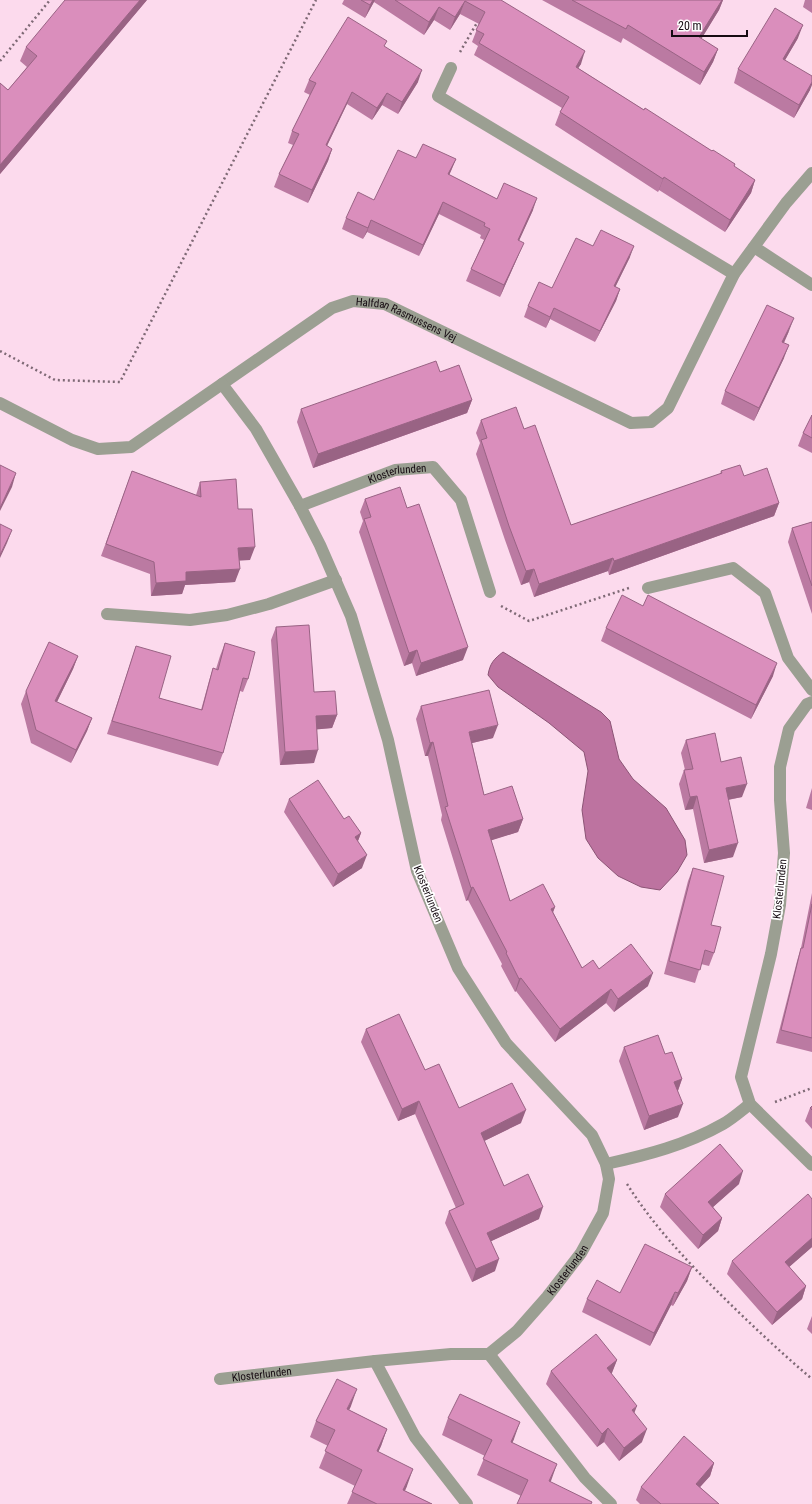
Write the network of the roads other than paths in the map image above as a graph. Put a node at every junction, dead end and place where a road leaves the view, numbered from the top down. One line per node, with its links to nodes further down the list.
1 (451, 68): 4 (street)
2 (812, 173): 3 (street, Halfdan Rasmussens Vej)
3 (754, 247): 4 (street, Halfdan Rasmussens Vej); 5 (street)
4 (734, 274): 6 (street, Halfdan Rasmussens Vej)
5 (812, 285)
6 (222, 384): 7 (street, Halfdan Rasmussens Vej); 8 (street, Klosterlunden)
7 (0, 403)
8 (300, 506): 9 (street, Klosterlunden); 11 (street, Klosterlunden)
9 (336, 580): 12 (street); 16 (street, Klosterlunden)
10 (648, 588): 13 (street)
11 (490, 592)
12 (107, 614)
13 (812, 690)
14 (812, 702): 15 (street, Klosterlunden)
15 (750, 1104): 16 (street); 17 (street, Klosterlunden)
16 (606, 1164): 18 (street, Klosterlunden)
17 (812, 1165)
18 (488, 1354): 19 (street, Klosterlunden); 22 (street)
19 (375, 1361): 20 (street, Klosterlunden); 21 (street)
20 (220, 1379)
21 (467, 1504)
22 (612, 1504)

